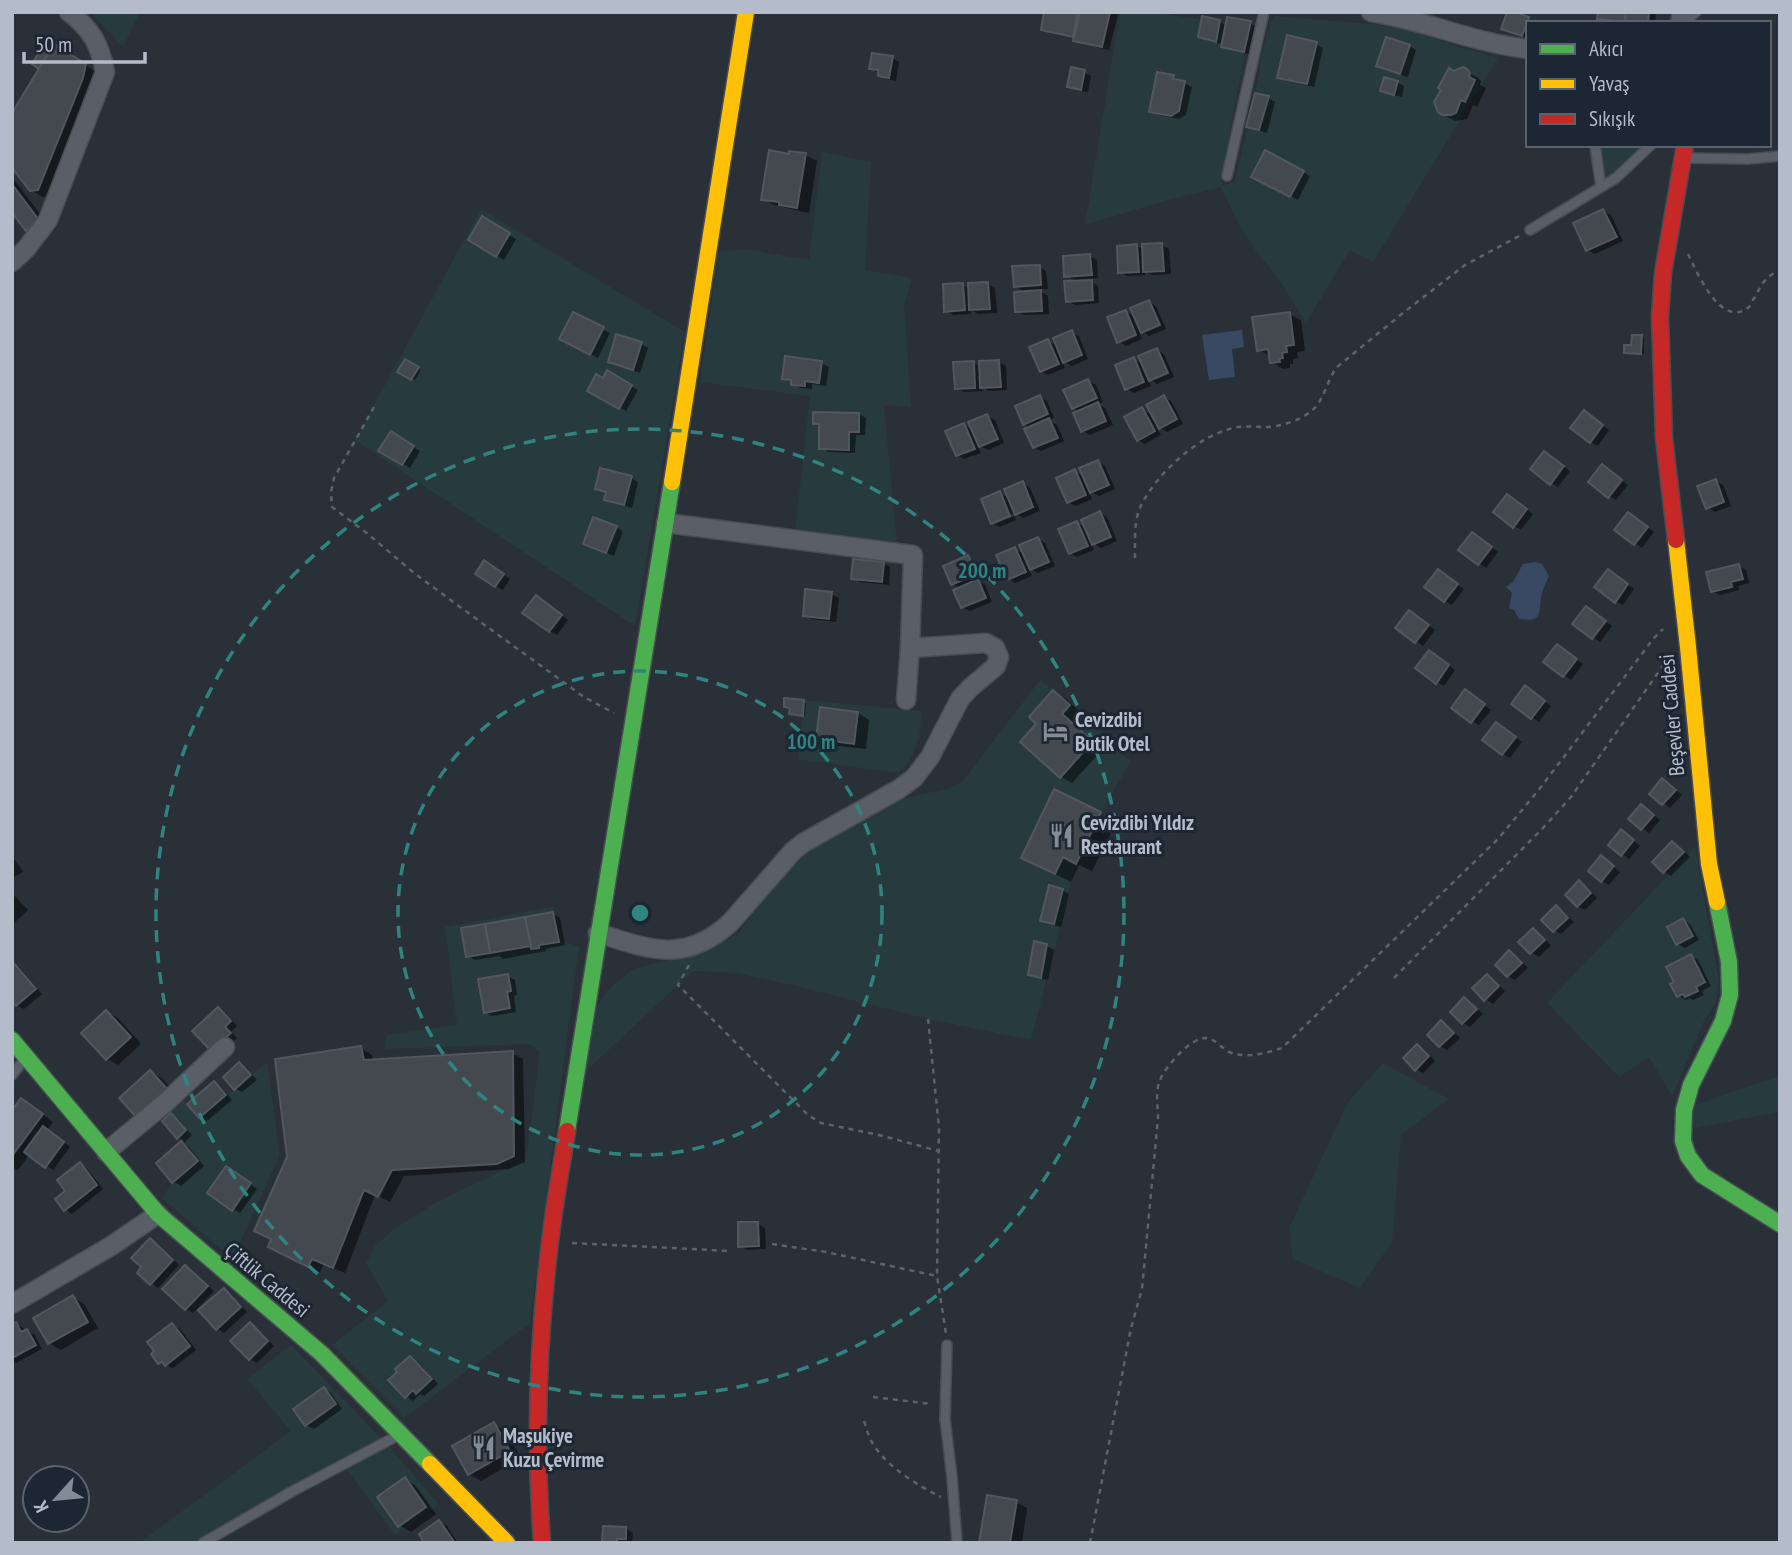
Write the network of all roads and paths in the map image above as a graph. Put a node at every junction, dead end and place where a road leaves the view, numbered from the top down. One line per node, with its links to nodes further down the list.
1 (69, 12): 14 (street)
2 (746, 12): 17 (street)
3 (1264, 12): 10 (lane)
4 (1371, 12): 5 (street)
5 (1526, 49)
6 (1595, 147): 11 (lane)
7 (1649, 147): 11 (lane)
8 (1684, 151): 9 (lane); 19 (street, Beşevler Caddesi)
9 (1780, 156)
10 (1227, 176)
11 (1601, 187): 12 (lane)
12 (1530, 230): 18 (path)
13 (1688, 254): 15 (path)
14 (12, 262)
15 (1780, 271)
16 (374, 407): 23 (path)
17 (666, 523): 21 (street); 23 (street)
18 (1135, 558)
19 (1685, 619): 20 (street, Beşevler Caddesi); 51 (path)
20 (1688, 647): 25 (path); 35 (street, Beşevler Caddesi)
21 (910, 648): 22 (street); 24 (street)
22 (906, 700)
23 (633, 721): 24 (street)
24 (598, 933): 36 (street)
25 (1394, 978)
26 (678, 985): 32 (path)
27 (928, 1019): 32 (path)
28 (12, 1040): 30 (street, Çiftlik Caddesi)
29 (225, 1047): 33 (street)
30 (27, 1057): 31 (lane); 33 (street, Çiftlik Caddesi)
31 (12, 1076)
32 (939, 1151): 39 (path)
33 (106, 1152): 34 (street, Çiftlik Caddesi)
34 (158, 1214): 40 (street); 45 (street, Çiftlik Caddesi)
35 (1780, 1224)
36 (550, 1242): 38 (path); 49 (street)
37 (772, 1244): 39 (path)
38 (729, 1251)
39 (937, 1276): 41 (path)
40 (12, 1304)
41 (947, 1345): 43 (lane)
42 (873, 1397): 43 (path)
43 (945, 1405): 46 (lane)
44 (864, 1421): 46 (path)
45 (401, 1434): 47 (lane); 48 (street, Çiftlik Caddesi)
46 (954, 1503): 50 (lane)
47 (203, 1543)
48 (507, 1543)
49 (542, 1543)
50 (957, 1543)
51 (1090, 1543)

